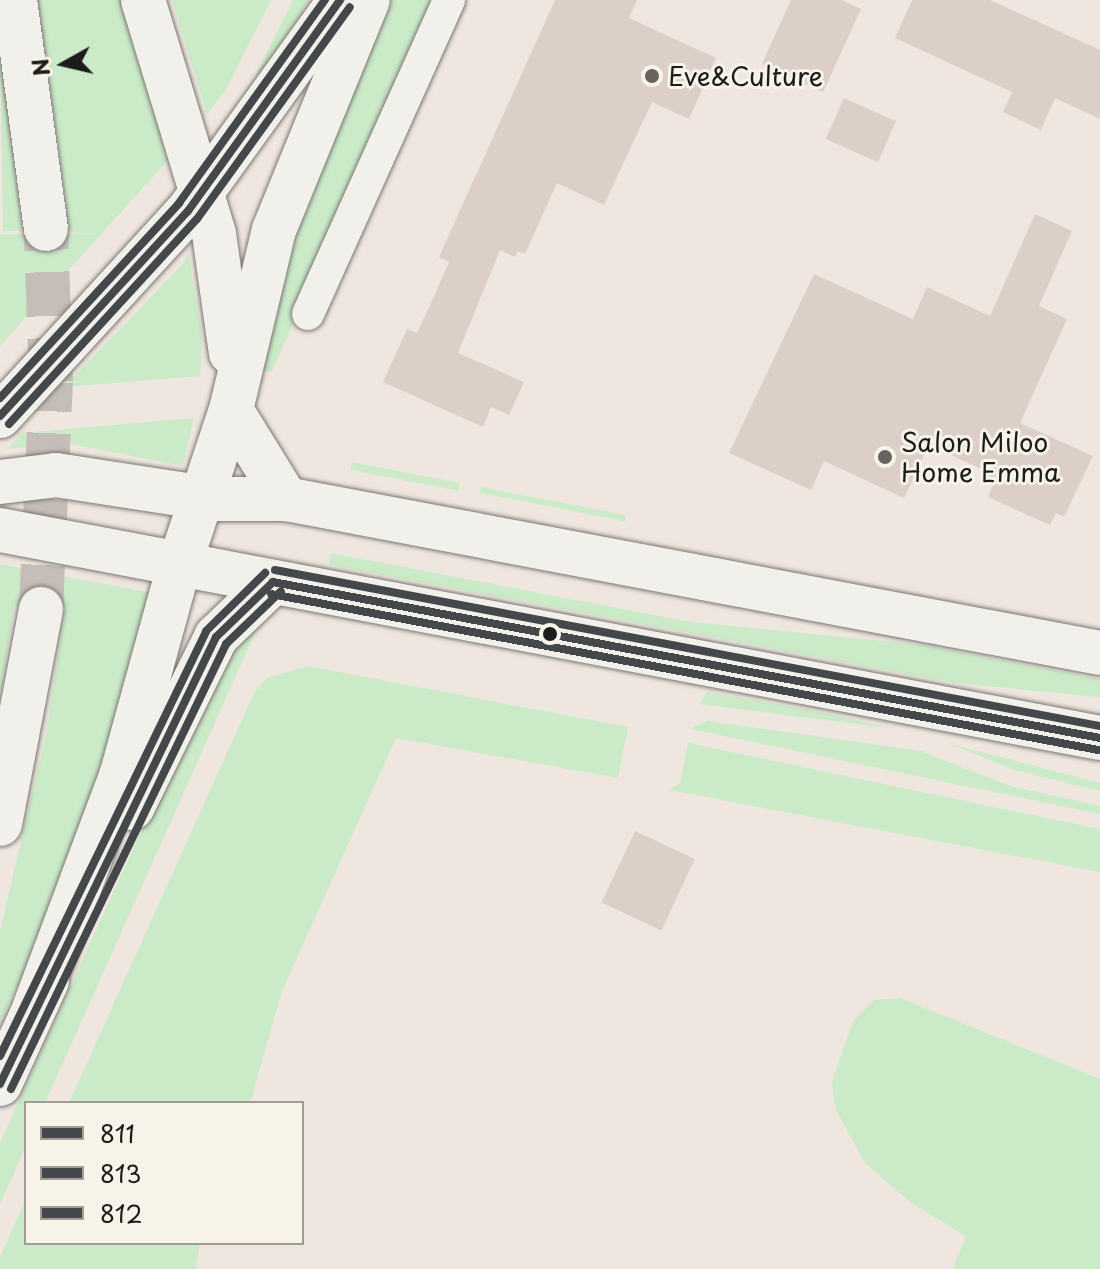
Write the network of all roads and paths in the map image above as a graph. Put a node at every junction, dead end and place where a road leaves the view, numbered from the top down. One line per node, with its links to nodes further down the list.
1 (15, 0): 7 (street)
2 (143, 0): 6 (street)
3 (340, 0): 6 (street)
4 (368, 0): 9 (street)
5 (449, 0): 8 (street)
6 (202, 194): 9 (street); 10 (street)
7 (46, 229)
8 (308, 314)
9 (232, 399): 12 (street); 13 (street)
10 (0, 416)
11 (0, 482): 12 (street)
12 (200, 498): 13 (street); 15 (street)
13 (286, 499): 18 (street)
14 (0, 530): 15 (street)
15 (179, 566): 16 (street); 21 (street)
16 (273, 582): 19 (street); 21 (street)
17 (41, 609): 20 (street)
18 (1100, 653)
19 (1100, 738)
20 (0, 824)
21 (35, 1006): 22 (street)
22 (0, 1084)

